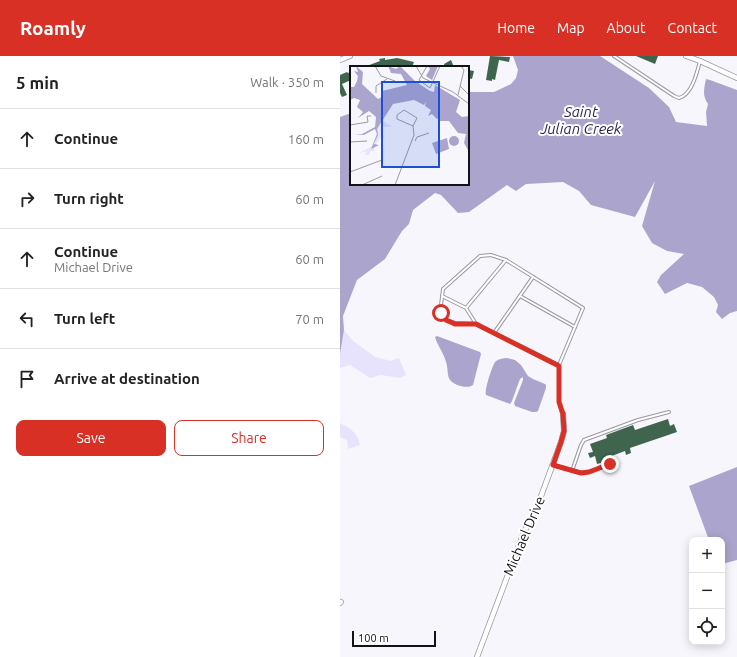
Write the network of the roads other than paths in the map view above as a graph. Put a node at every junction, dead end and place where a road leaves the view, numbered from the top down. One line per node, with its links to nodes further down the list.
1 (350, 56): 5 (street)
2 (614, 56): 4 (lane)
3 (686, 56): 4 (street)
4 (701, 58): 6 (street)
5 (340, 60)
6 (737, 78)
7 (506, 260): 8 (lane); 9 (lane); 11 (lane)
8 (533, 277): 10 (lane); 13 (lane)
9 (442, 296): 11 (lane); 12 (lane)
10 (520, 296): 13 (lane); 14 (lane)
11 (466, 308): 12 (lane)
12 (476, 324): 14 (lane)
13 (575, 327): 15 (lane)
14 (494, 333): 15 (lane)
15 (559, 366): 17 (lane)
16 (669, 412): 20 (lane)
17 (563, 414): 19 (street, Michael Drive)
18 (610, 464): 20 (lane)
19 (553, 465): 20 (lane); 21 (street, Michael Drive)
20 (572, 471)
21 (477, 657)

